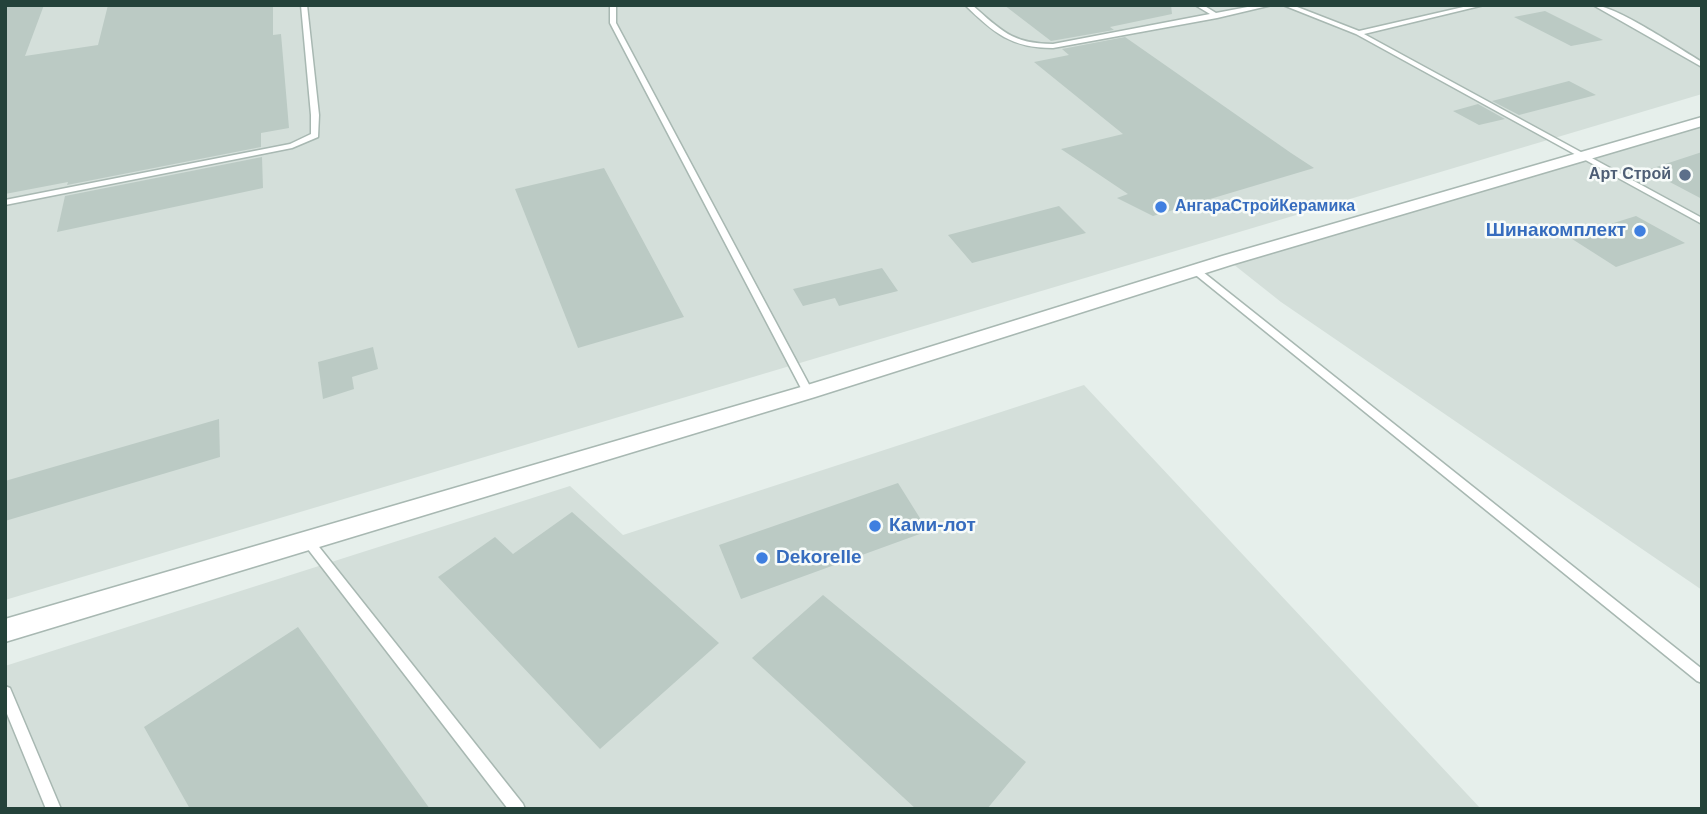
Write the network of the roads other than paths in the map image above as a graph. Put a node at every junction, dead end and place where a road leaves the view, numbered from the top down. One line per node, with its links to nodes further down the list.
1 (304, 5): 14 (lane)
2 (613, 5): 17 (lane)
3 (968, 5): 9 (lane)
4 (1198, 5): 9 (lane)
5 (1269, 5): 9 (lane)
6 (1286, 5): 10 (lane)
7 (1481, 5): 10 (lane)
8 (1596, 5): 11 (lane)
9 (1217, 16)
10 (1358, 33): 13 (lane)
11 (1702, 65)
12 (1702, 121): 13 (street)
13 (1579, 157): 15 (lane); 16 (street)
14 (5, 204)
15 (1702, 222)
16 (1195, 270): 17 (street); 20 (lane)
17 (808, 392): 18 (street)
18 (308, 541): 19 (street); 23 (lane)
19 (5, 631)
20 (1702, 677)
21 (5, 692): 22 (lane)
22 (54, 809)
23 (518, 809)

